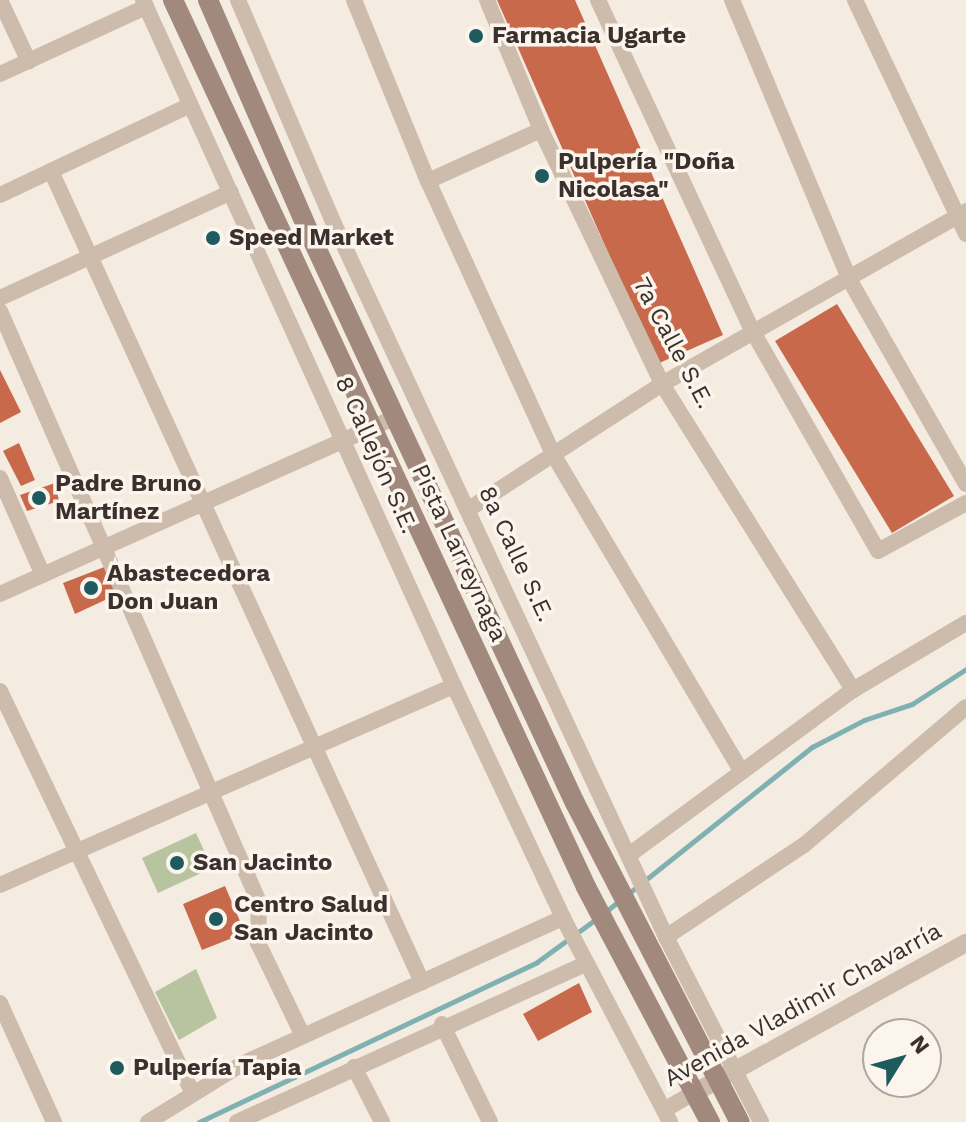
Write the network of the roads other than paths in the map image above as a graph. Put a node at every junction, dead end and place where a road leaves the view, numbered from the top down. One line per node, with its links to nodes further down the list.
1 (0, 0): 11 (street)
2 (173, 0): 28 (main road, Pista Larreynaga)
3 (208, 0): 27 (main road, Pista Larreynaga)
4 (238, 0): 35 (street, 8a Calle S.E.)
5 (354, 0): 16 (street)
6 (487, 0): 14 (street, 7a Calle S.E.)
7 (598, 0): 25 (street)
8 (732, 0): 22 (street)
9 (855, 0): 19 (street)
10 (144, 4): 11 (street); 13 (street, 8 Callejón S.E.)
11 (29, 62): 12 (street)
12 (0, 74)
13 (190, 105): 15 (street); 17 (street, 8 Callejón S.E.)
14 (541, 130): 16 (street); 26 (street, 7a Calle S.E.)
15 (51, 171): 18 (street); 21 (street)
16 (428, 181): 30 (street)
17 (231, 192): 21 (street); 29 (street, 8 Callejón S.E.)
18 (0, 195)
19 (961, 214): 20 (street); 22 (street)
20 (966, 234)
21 (93, 255): 23 (street); 33 (street)
22 (849, 279): 25 (street); 32 (street)
23 (0, 298)
24 (0, 311): 36 (street)
25 (752, 330): 26 (street); 34 (street)
26 (662, 384): 30 (street); 41 (street, 7a Calle S.E.)
27 (394, 418): 28 (street); 59 (main road, Pista Larreynaga)
28 (371, 426): 29 (street); 61 (main road, Pista Larreynaga)
29 (342, 438): 33 (street); 40 (street, 8 Callejón S.E.)
30 (553, 454): 35 (street); 45 (street)
31 (0, 478): 37 (street)
32 (966, 484)
33 (205, 500): 36 (street); 44 (street)
34 (966, 503)
35 (469, 509): 48 (street, 8a Calle S.E.)
36 (104, 546): 37 (street); 46 (street)
37 (43, 575): 38 (street)
38 (0, 594)
39 (966, 623): 41 (street)
40 (454, 686): 44 (street); 50 (street, 8 Callejón S.E.)
41 (853, 690): 45 (street)
42 (0, 691): 47 (street)
43 (966, 707): 51 (street)
44 (313, 749): 46 (street); 54 (street)
45 (740, 769): 48 (street)
46 (212, 796): 47 (street); 57 (street)
47 (76, 853): 49 (street); 60 (street)
48 (631, 861): 51 (street, 8a Calle S.E.)
49 (0, 885)
50 (567, 926): 53 (street, 8 Callejón S.E.); 54 (street)
51 (666, 937): 59 (street, 8a Calle S.E.)
52 (966, 943): 59 (street, Avenida Vladimir Chavarría)
53 (584, 957): 56 (street); 62 (street)
54 (422, 982): 57 (street)
55 (0, 1003): 63 (street)
56 (442, 1024): 58 (street); 67 (street)
57 (303, 1036): 60 (street)
58 (354, 1067): 65 (street); 66 (street)
59 (726, 1078): 61 (street, Avenida Vladimir Chavarría); 69 (main road, Pista Larreynaga); 70 (street, 8a Calle S.E.)
60 (192, 1091): 64 (street)
61 (694, 1093): 62 (street, Avenida Vladimir Chavarría); 68 (main road, Pista Larreynaga)
62 (667, 1116)
63 (54, 1122)
64 (148, 1122)
65 (237, 1122)
66 (382, 1122)
67 (490, 1122)
68 (710, 1122)
69 (740, 1122)
70 (761, 1122)

